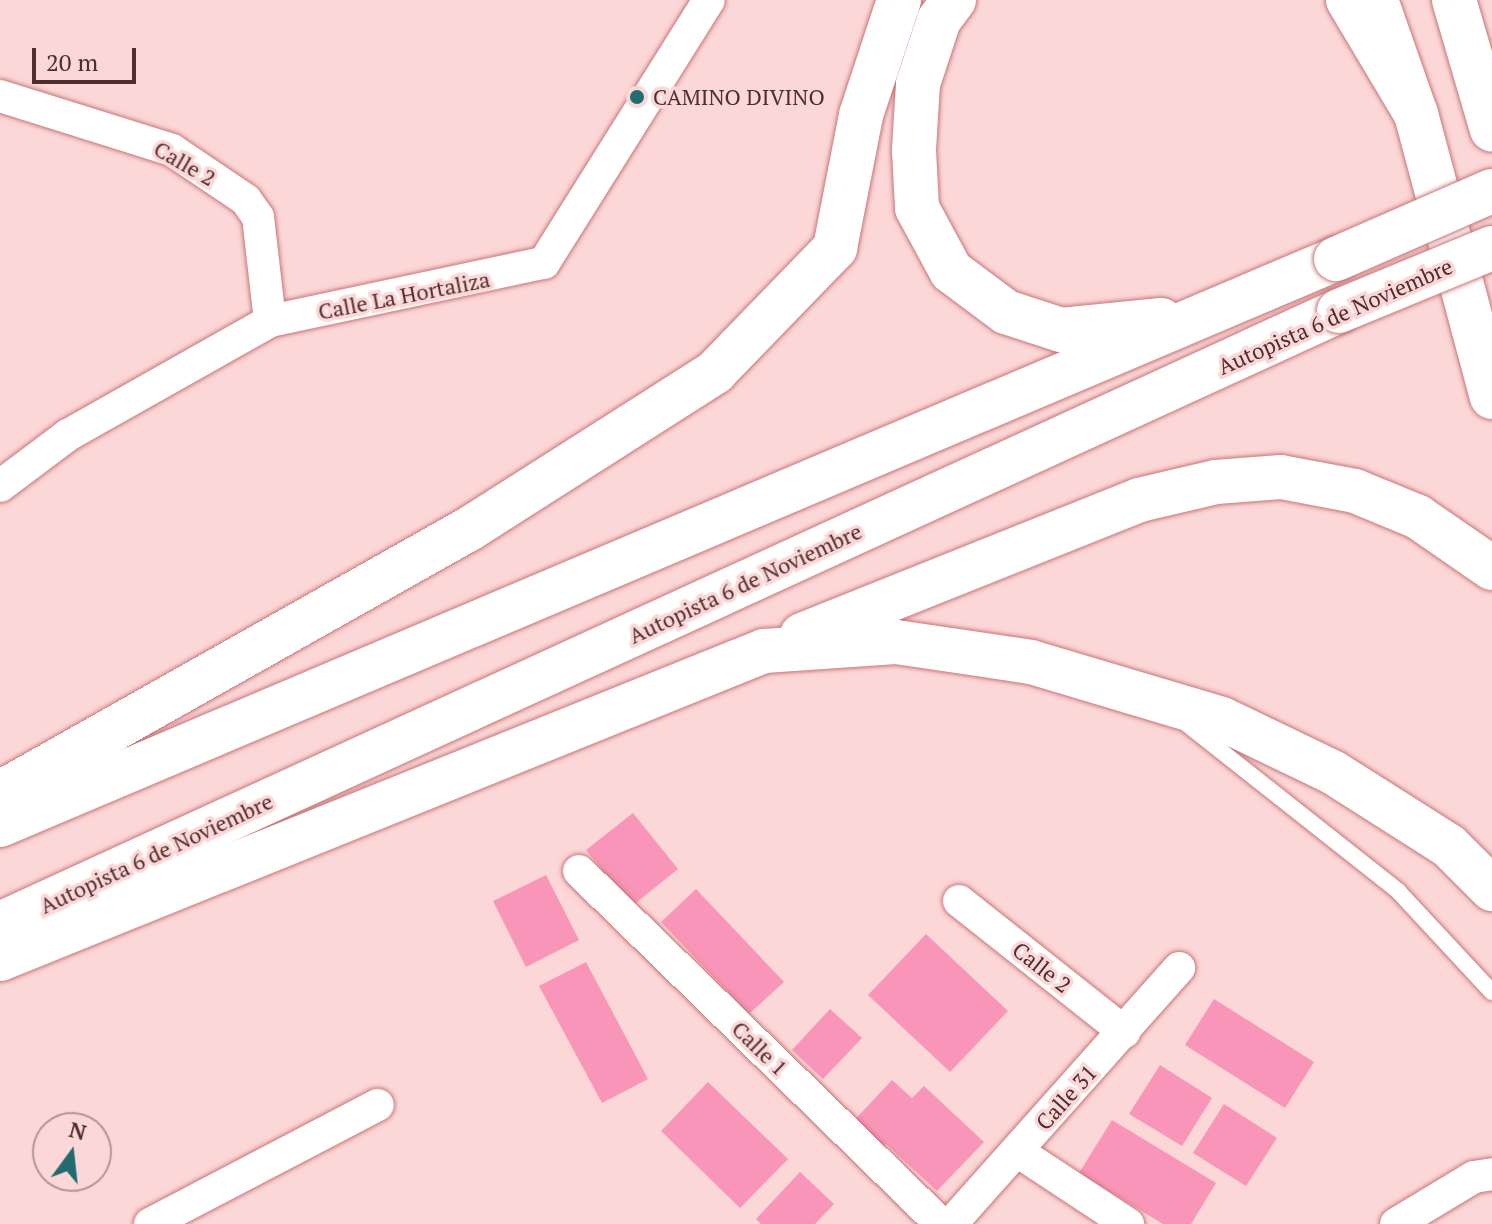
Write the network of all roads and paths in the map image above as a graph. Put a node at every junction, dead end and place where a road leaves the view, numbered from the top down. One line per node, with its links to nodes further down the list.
1 (709, 0): 15 (street, Calle La Hortaliza)
2 (899, 0): 21 (main road)
3 (954, 0): 14 (main road)
4 (1348, 0): 10 (main road)
5 (1376, 0): 10 (main road)
6 (1454, 0): 11 (main road)
7 (1477, 0): 8 (main road)
8 (1492, 47)
9 (0, 96): 15 (street, Calle 2)
10 (1416, 114): 16 (main road)
11 (1492, 130)
12 (1492, 191): 14 (main road, bridge)
13 (1492, 248): 26 (main road, Autopista 6 de Noviembre, bridge)
14 (1208, 315): 22 (main road)
15 (270, 321): 17 (street, Calle La Hortaliza)
16 (1492, 397)
17 (0, 486)
18 (1492, 568): 19 (main road)
19 (764, 651): 20 (main road); 27 (main road)
20 (1152, 697): 24 (main road); 29 (lane)
21 (0, 793)
22 (0, 825)
23 (579, 871): 35 (street, Calle 1)
24 (1492, 889)
25 (959, 901): 30 (street, Calle 2)
26 (0, 924)
27 (0, 959)
28 (1179, 968): 30 (street, Calle 31)
29 (1492, 992)
30 (1124, 1032): 32 (street, Calle 31)
31 (378, 1105): 34 (street)
32 (1017, 1151): 36 (street, Calle 31); 37 (street)
33 (1492, 1174): 38 (street)
34 (150, 1224)
35 (941, 1224)
36 (951, 1224)
37 (1128, 1224)
38 (1396, 1224)

